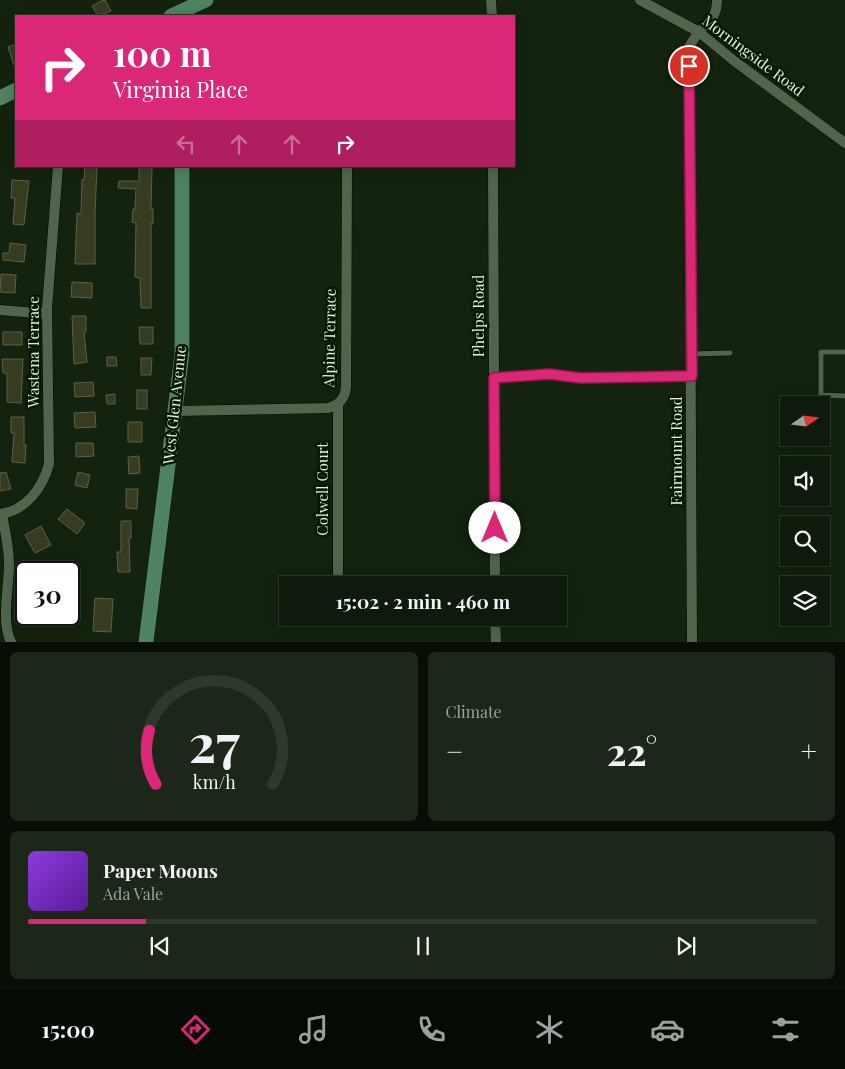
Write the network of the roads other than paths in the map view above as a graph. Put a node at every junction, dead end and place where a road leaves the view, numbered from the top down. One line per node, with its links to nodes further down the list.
1 (206, 0): 5 (street)
2 (492, 0): 6 (street)
3 (640, 0): 7 (street, Morningside Road)
4 (717, 0): 7 (street, Fairmount Road)
5 (180, 11)
6 (492, 15)
7 (699, 32): 10 (street, Morningside Road); 18 (street, Fairmount Road)
8 (15, 90): 9 (street)
9 (0, 98)
10 (845, 144)
11 (58, 167): 16 (street, Wastena Terrace)
12 (182, 167): 24 (street, West Glen Avenue)
13 (347, 167): 23 (street, Alpine Terrace)
14 (493, 167): 21 (street, Phelps Road)
15 (0, 310): 16 (street)
16 (47, 314): 25 (street, Wastena Terrace)
17 (845, 352): 22 (lane)
18 (691, 354): 19 (lane); 20 (street, Fairmount Road)
19 (730, 354)
20 (692, 376): 21 (lane); 32 (street, Fairmount Road)
21 (494, 378): 27 (street, Phelps Road)
22 (845, 396)
23 (338, 404): 24 (street, Alpine Terrace); 26 (street, Colwell Court)
24 (175, 411): 30 (street, West Glen Avenue)
25 (1, 514): 29 (street)
26 (338, 574)
27 (495, 576)
28 (496, 626): 31 (street)
29 (11, 642)
30 (146, 642)
31 (496, 642)
32 (692, 642)

